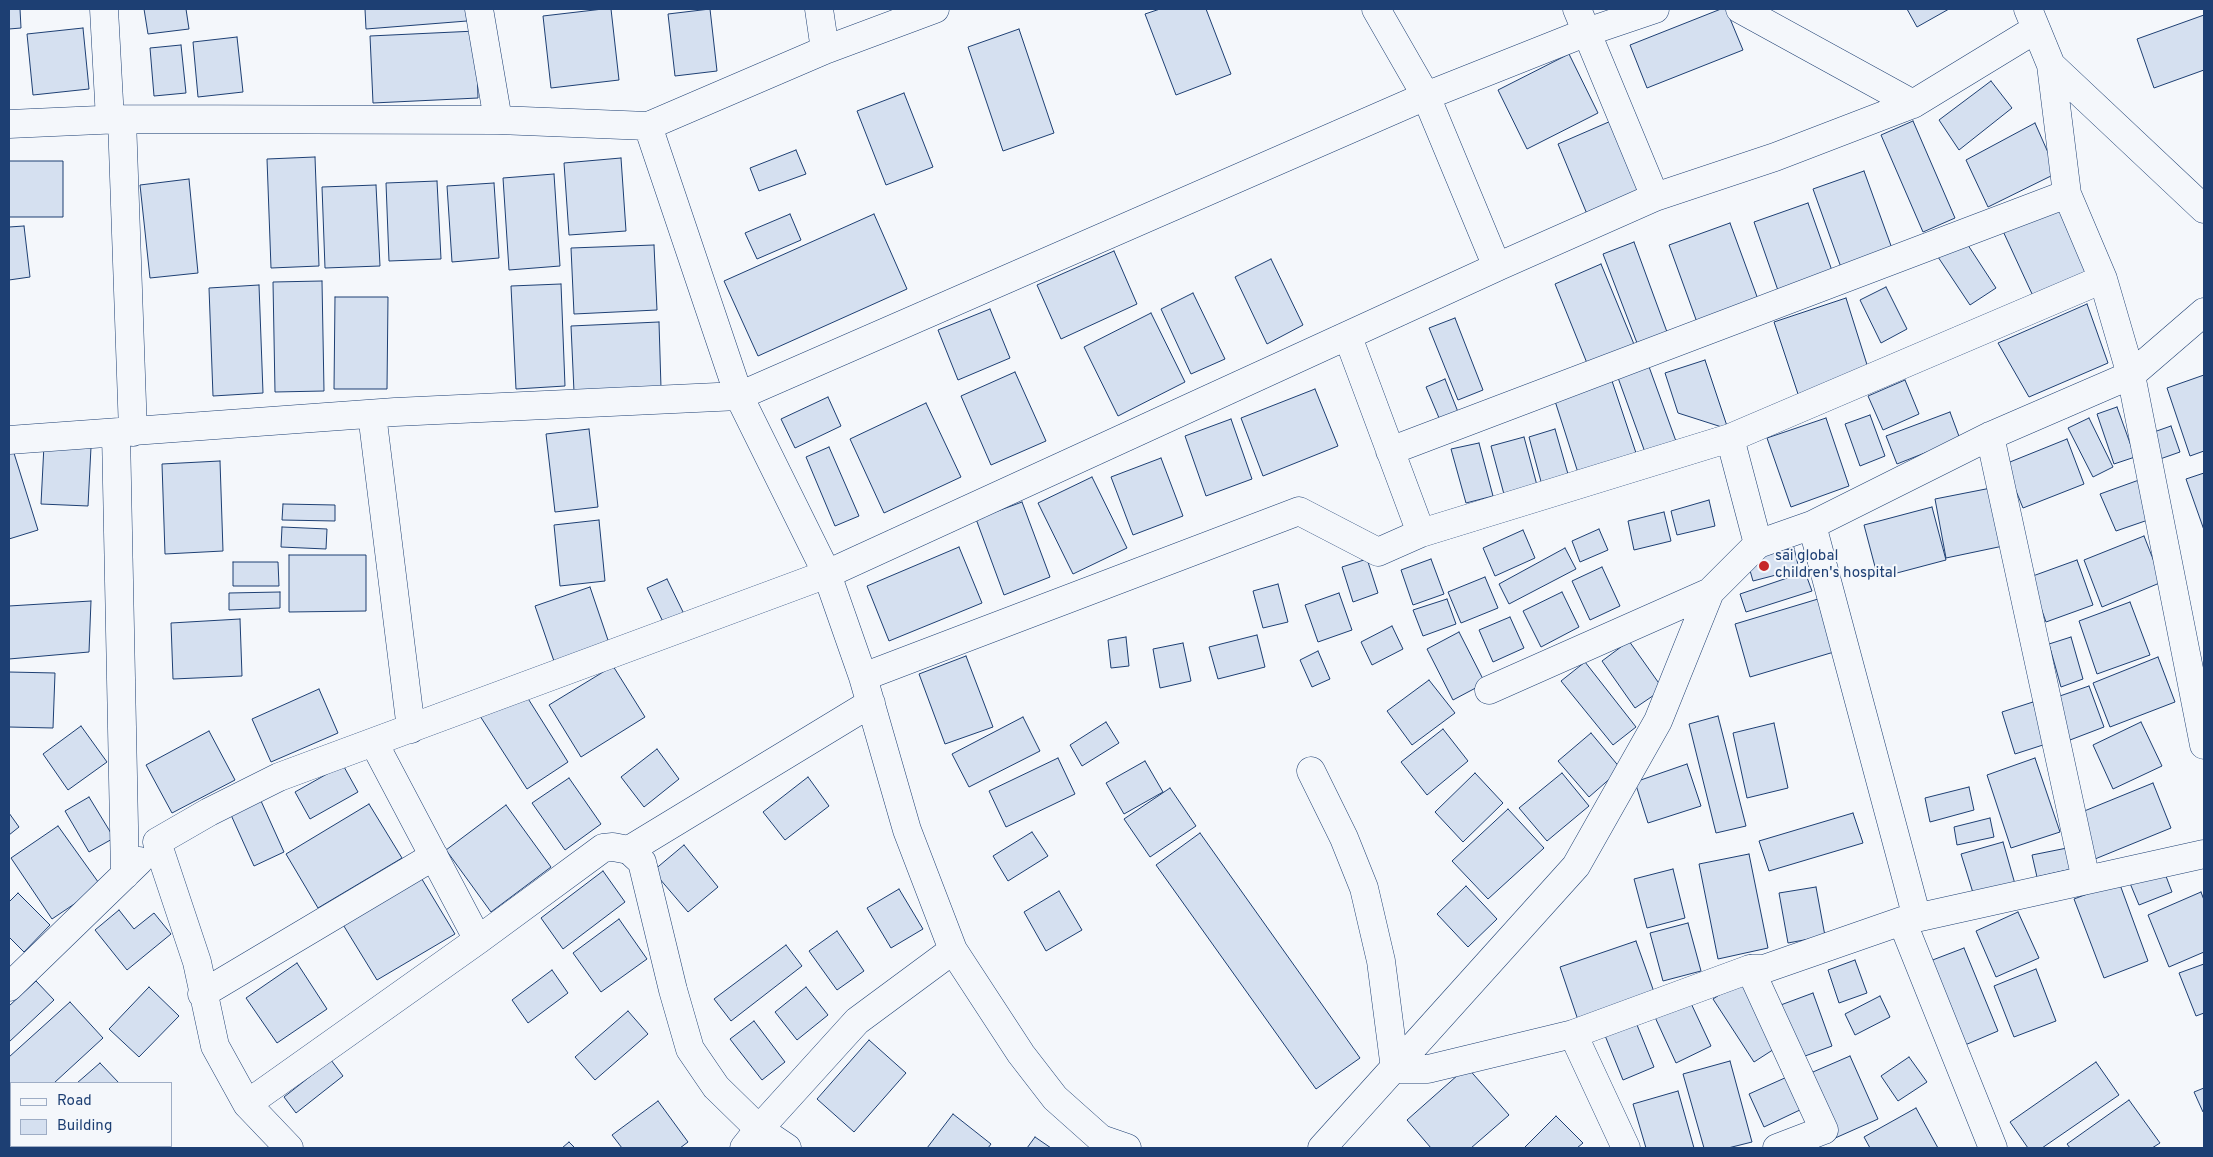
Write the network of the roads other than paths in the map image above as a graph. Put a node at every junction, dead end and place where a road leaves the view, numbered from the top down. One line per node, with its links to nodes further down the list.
1 (104, 9): 14 (street)
2 (479, 9): 15 (street)
3 (819, 9): 10 (street)
4 (935, 9): 10 (street)
5 (1376, 9): 12 (street)
6 (1655, 9): 9 (street)
7 (1740, 9): 13 (street)
8 (2032, 19): 11 (street); 13 (street)
9 (1582, 20): 12 (street); 19 (street)
10 (825, 50): 17 (street)
11 (2051, 66): 18 (street); 20 (street)
12 (1426, 96): 21 (street); 26 (street)
13 (1913, 104): 19 (street)
14 (116, 120): 15 (street); 16 (street); 28 (street)
15 (498, 120): 17 (street)
16 (9, 124)
17 (648, 126): 26 (street)
18 (2067, 194): 22 (street); 32 (street)
19 (1655, 197): 21 (street)
20 (2204, 208)
21 (1497, 267): 24 (street)
22 (2103, 279): 25 (street); 30 (street)
23 (2204, 312): 25 (street)
24 (1348, 336): 32 (street); 36 (street)
25 (2130, 375): 29 (street); 43 (street)
26 (739, 396): 27 (street); 36 (street)
27 (372, 414): 28 (street); 41 (street)
28 (125, 432): 31 (street); 49 (street)
29 (1990, 436): 33 (street); 50 (street)
30 (1730, 438): 34 (street); 35 (street)
31 (9, 440)
32 (1390, 451): 34 (street)
33 (1812, 525): 35 (street); 51 (street)
34 (1421, 533): 38 (street)
35 (1758, 544): 37 (street)
36 (827, 574): 38 (street); 41 (street)
37 (1710, 592): 39 (street); 58 (street)
38 (863, 677): 40 (street)
39 (1490, 690)
40 (871, 703): 46 (street); 53 (street)
41 (412, 729): 42 (street)
42 (374, 743): 45 (street); 48 (street)
43 (2204, 745)
44 (1310, 771): 58 (street)
45 (157, 842): 49 (street); 56 (street)
46 (629, 850): 52 (street); 60 (street)
47 (2204, 854): 50 (street)
48 (434, 856): 52 (street); 56 (street)
49 (126, 875): 55 (street)
50 (2086, 880): 51 (street)
51 (1910, 919): 54 (street); 67 (street)
52 (478, 940): 59 (street)
53 (953, 950): 60 (street); 63 (street)
54 (1750, 969): 57 (street); 66 (street)
55 (9, 987)
56 (202, 994): 59 (street)
57 (1573, 1034): 58 (street); 65 (street)
58 (1395, 1069): 64 (street)
59 (247, 1104): 61 (street)
60 (751, 1139): 62 (street)
61 (289, 1148)
62 (787, 1148)
63 (1127, 1148)
64 (1322, 1148)
65 (1626, 1148)
66 (1777, 1148)
67 (1993, 1148)

